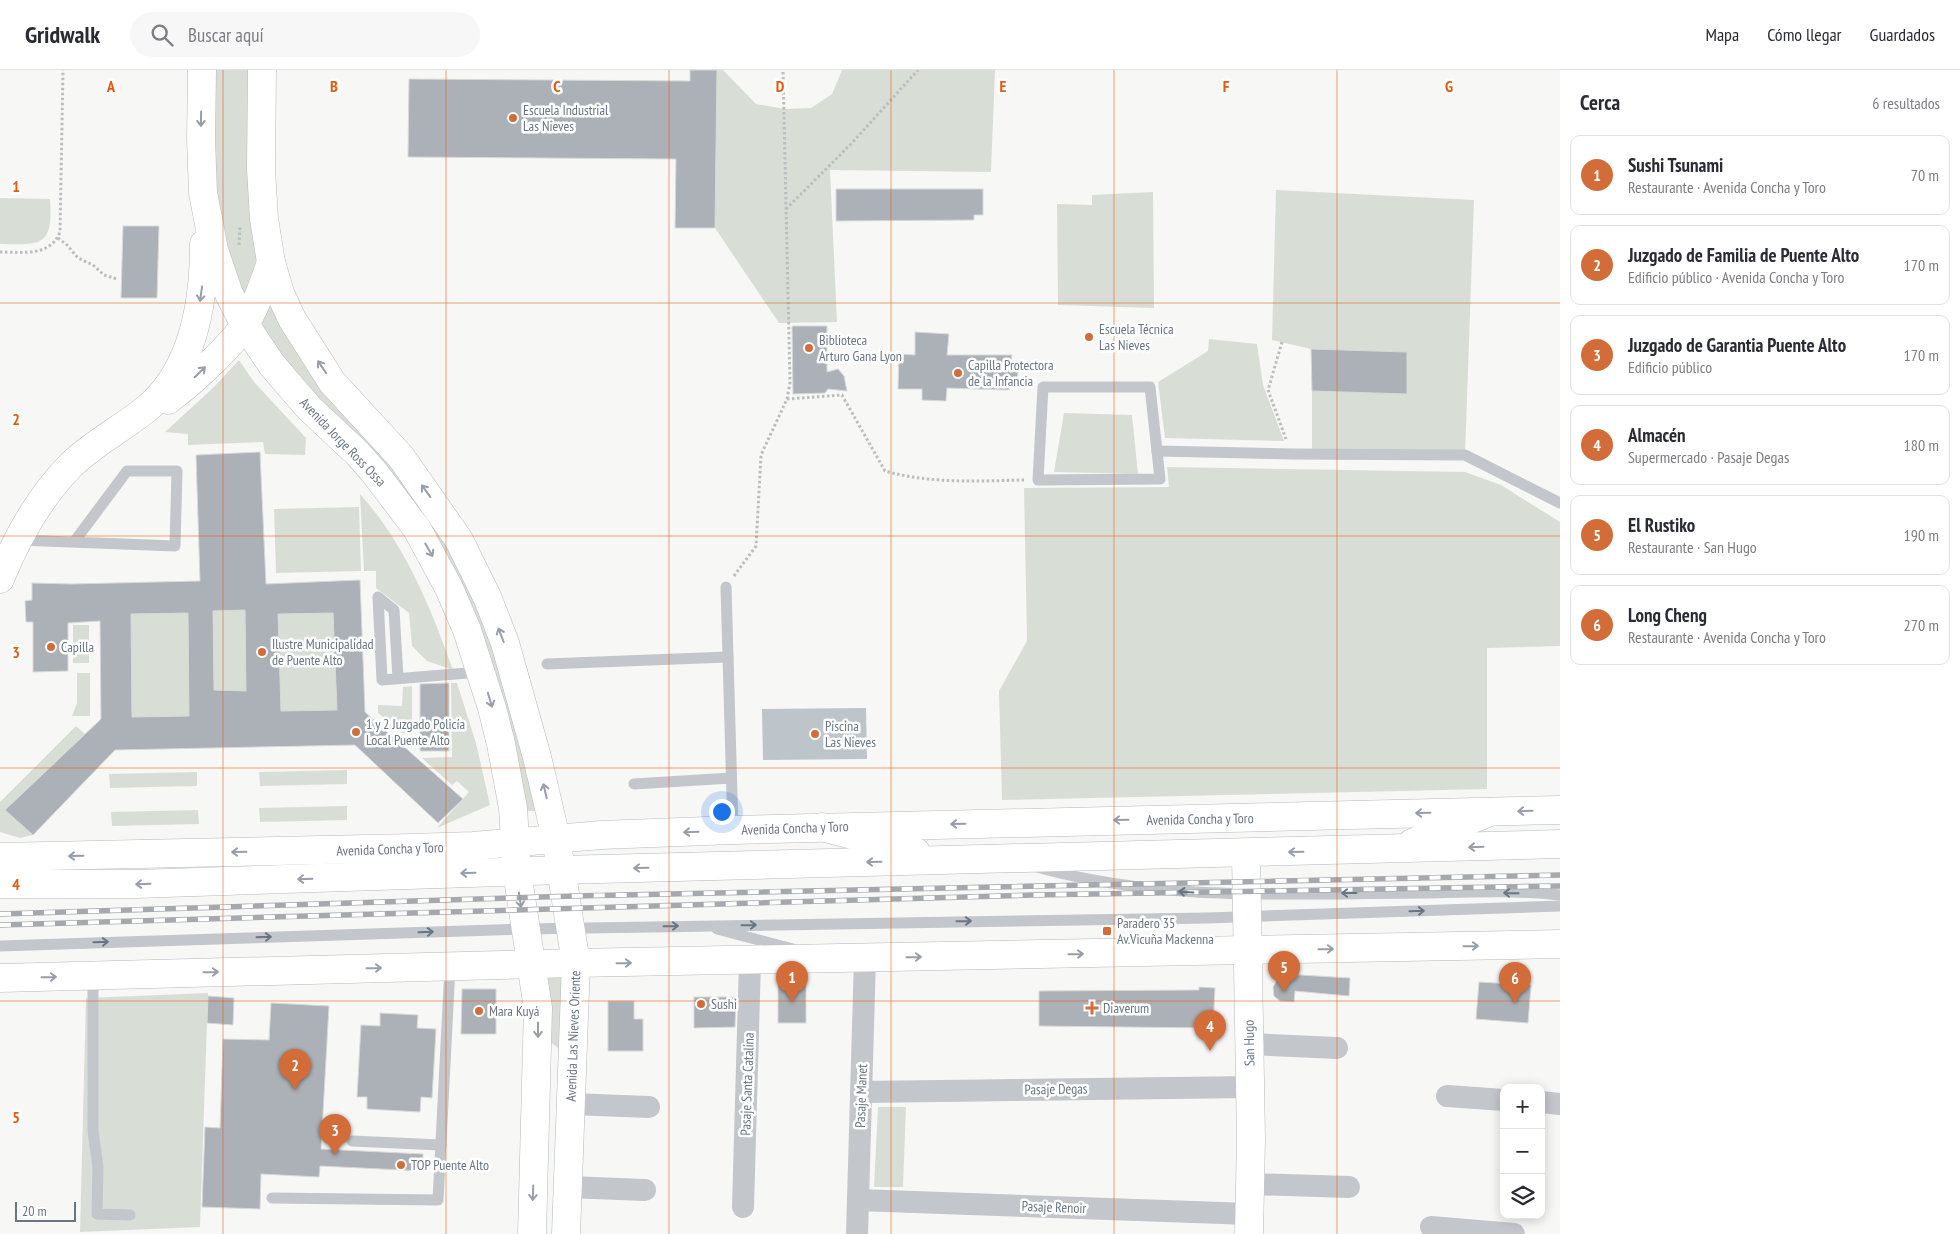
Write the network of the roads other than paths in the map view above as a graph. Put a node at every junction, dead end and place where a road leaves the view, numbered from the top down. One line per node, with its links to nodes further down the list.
1 (202, 70): 3 (street, Avenida Jorge Ross Ossa, one-way to 3)
2 (262, 70): 4 (street)
3 (203, 193): 5 (street, Avenida Jorge Ross Ossa); 6 (street, one-way to 6)
4 (271, 262): 5 (street); 23 (street, one-way to 4)
5 (244, 323): 6 (street, one-way to 5); 15 (street, Avenida Jorge Ross Ossa, one-way to 15)
6 (132, 419): 9 (street)
7 (1157, 450): 7 (lane); 8 (lane)
8 (1560, 503)
9 (18, 540): 10 (lane); 11 (street)
10 (74, 542): 10 (lane)
11 (0, 579)
12 (726, 587): 13 (lane)
13 (728, 656): 14 (lane); 17 (lane)
14 (548, 664)
15 (482, 672): 16 (lane); 24 (street, Avenida Jorge Ross Ossa, one-way to 24)
16 (398, 678): 16 (lane)
17 (731, 778): 18 (lane); 22 (lane)
18 (634, 784)
19 (1560, 810): 20 (street, Avenida Concha y Toro, one-way to 20)
20 (1490, 812): 21 (street, Avenida Concha y Toro, one-way to 21); 26 (street)
21 (822, 827): 22 (street, Avenida Concha y Toro); 30 (street)
22 (733, 830): 23 (street, Avenida Concha y Toro, one-way to 23)
23 (556, 838): 24 (street, Avenida Concha y Toro); 31 (street, Avenida Las Nieves Oriente)
24 (515, 842): 28 (street, Avenida Concha y Toro, one-way to 28); 32 (street, Avenida Jorge Ross Ossa)
25 (1560, 844): 26 (street, Avenida Concha y Toro, one-way to 26)
26 (1395, 849): 27 (street, Avenida Concha y Toro, one-way to 27)
27 (1246, 853): 29 (street, Avenida Concha y Toro); 35 (street, San Hugo)
28 (0, 857)
29 (1010, 859): 30 (street, Avenida Concha y Toro); 35 (lane, one-way to 29)
30 (946, 860): 31 (street, Avenida Concha y Toro, one-way to 31)
31 (561, 870): 32 (street, Avenida Concha y Toro); 38 (street, Avenida Las Nieves Oriente)
32 (516, 872): 33 (street, Avenida Concha y Toro, one-way to 33); 39 (street, one-way to 39)
33 (0, 884)
34 (1560, 895): 35 (lane, one-way to 35)
35 (1246, 905): 36 (lane, one-way to 36); 37 (lane, one-way to 35); 42 (street, San Hugo)
36 (1560, 906)
37 (700, 925): 38 (lane, one-way to 37); 44 (lane)
38 (569, 928): 39 (lane); 46 (street, Avenida Las Nieves Oriente)
39 (524, 929): 41 (lane, one-way to 39); 47 (street)
40 (1560, 944): 42 (street, one-way to 40)
41 (0, 946)
42 (1247, 950): 43 (street, one-way to 42); 51 (street, San Hugo)
43 (865, 958): 44 (street); 54 (street, Pasaje Manet)
44 (832, 959): 45 (street)
45 (750, 960): 46 (street, one-way to 45); 70 (street, Pasaje Santa Catalina)
46 (576, 963): 47 (street); 60 (street, Avenida Las Nieves Oriente)
47 (531, 964): 48 (street); 61 (street, one-way to 61)
48 (450, 966): 49 (street, one-way to 48); 63 (lane)
49 (93, 976): 50 (street, one-way to 49); 71 (lane)
50 (0, 978)
51 (1249, 1044): 52 (street); 53 (street, San Hugo)
52 (1337, 1048)
53 (1250, 1087): 54 (street, Pasaje Degas); 64 (street, San Hugo)
54 (861, 1092): 69 (street, Pasaje Manet)
55 (1447, 1096): 56 (street)
56 (1500, 1100)
57 (1545, 1102): 58 (street)
58 (1560, 1104)
59 (649, 1107): 60 (street)
60 (570, 1114): 61 (street); 65 (street, Avenida Las Nieves Oriente)
61 (536, 1123): 74 (street, one-way to 74)
62 (352, 1141): 63 (lane)
63 (441, 1145): 68 (lane)
64 (1251, 1184): 66 (street); 72 (street, San Hugo)
65 (568, 1187): 67 (street); 75 (street, Avenida Las Nieves Oriente)
66 (1349, 1187)
67 (645, 1190)
68 (272, 1198)
69 (858, 1200): 72 (street, Pasaje Renoir); 76 (street, Pasaje Manet)
70 (743, 1207)
71 (130, 1215)
72 (1250, 1224)
73 (1430, 1226): 77 (street)
74 (532, 1234)
75 (566, 1234)
76 (857, 1234)
77 (1514, 1234)

